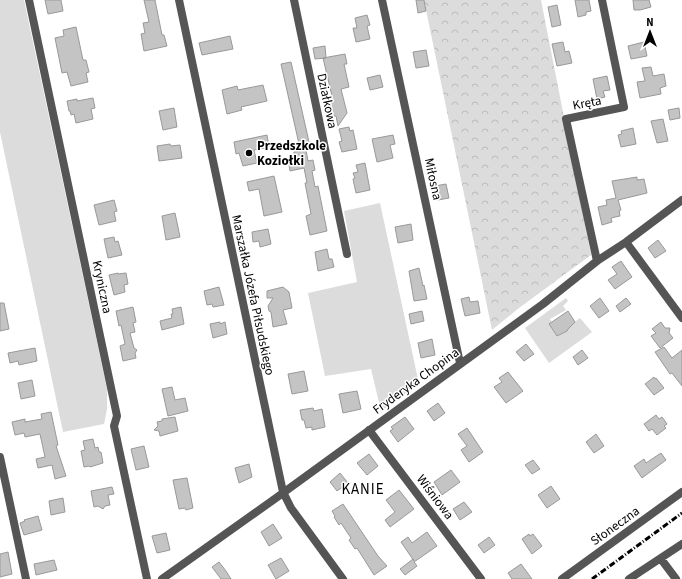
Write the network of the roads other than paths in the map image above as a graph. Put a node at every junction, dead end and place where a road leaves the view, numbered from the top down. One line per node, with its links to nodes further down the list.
1 (29, 0): 19 (street, Kryniczna)
2 (179, 0): 14 (street, Marszałka Józefa Piłsudskiego)
3 (294, 0): 8 (street, Działkowa)
4 (382, 0): 11 (street, Miłosna)
5 (602, 0): 9 (street, Kręta)
6 (682, 200): 7 (street, Fryderyka Chopina)
7 (626, 242): 9 (street, Fryderyka Chopina); 10 (street)
8 (346, 254)
9 (598, 261): 11 (street, Fryderyka Chopina)
10 (682, 318)
11 (460, 363): 12 (street, Fryderyka Chopina)
12 (369, 430): 14 (street, Fryderyka Chopina); 22 (street, Wiśniowa)
13 (0, 457): 18 (street)
14 (283, 492): 20 (street, Fryderyka Chopina); 21 (street, Marszałka Józefa Piłsudskiego)
15 (682, 492): 23 (street, Słoneczna)
16 (682, 544): 17 (street)
17 (661, 559): 24 (street); 25 (street)
18 (26, 579)
19 (148, 579)
20 (162, 579)
21 (343, 579)
22 (481, 579)
23 (562, 579)
24 (629, 579)
25 (676, 579)

